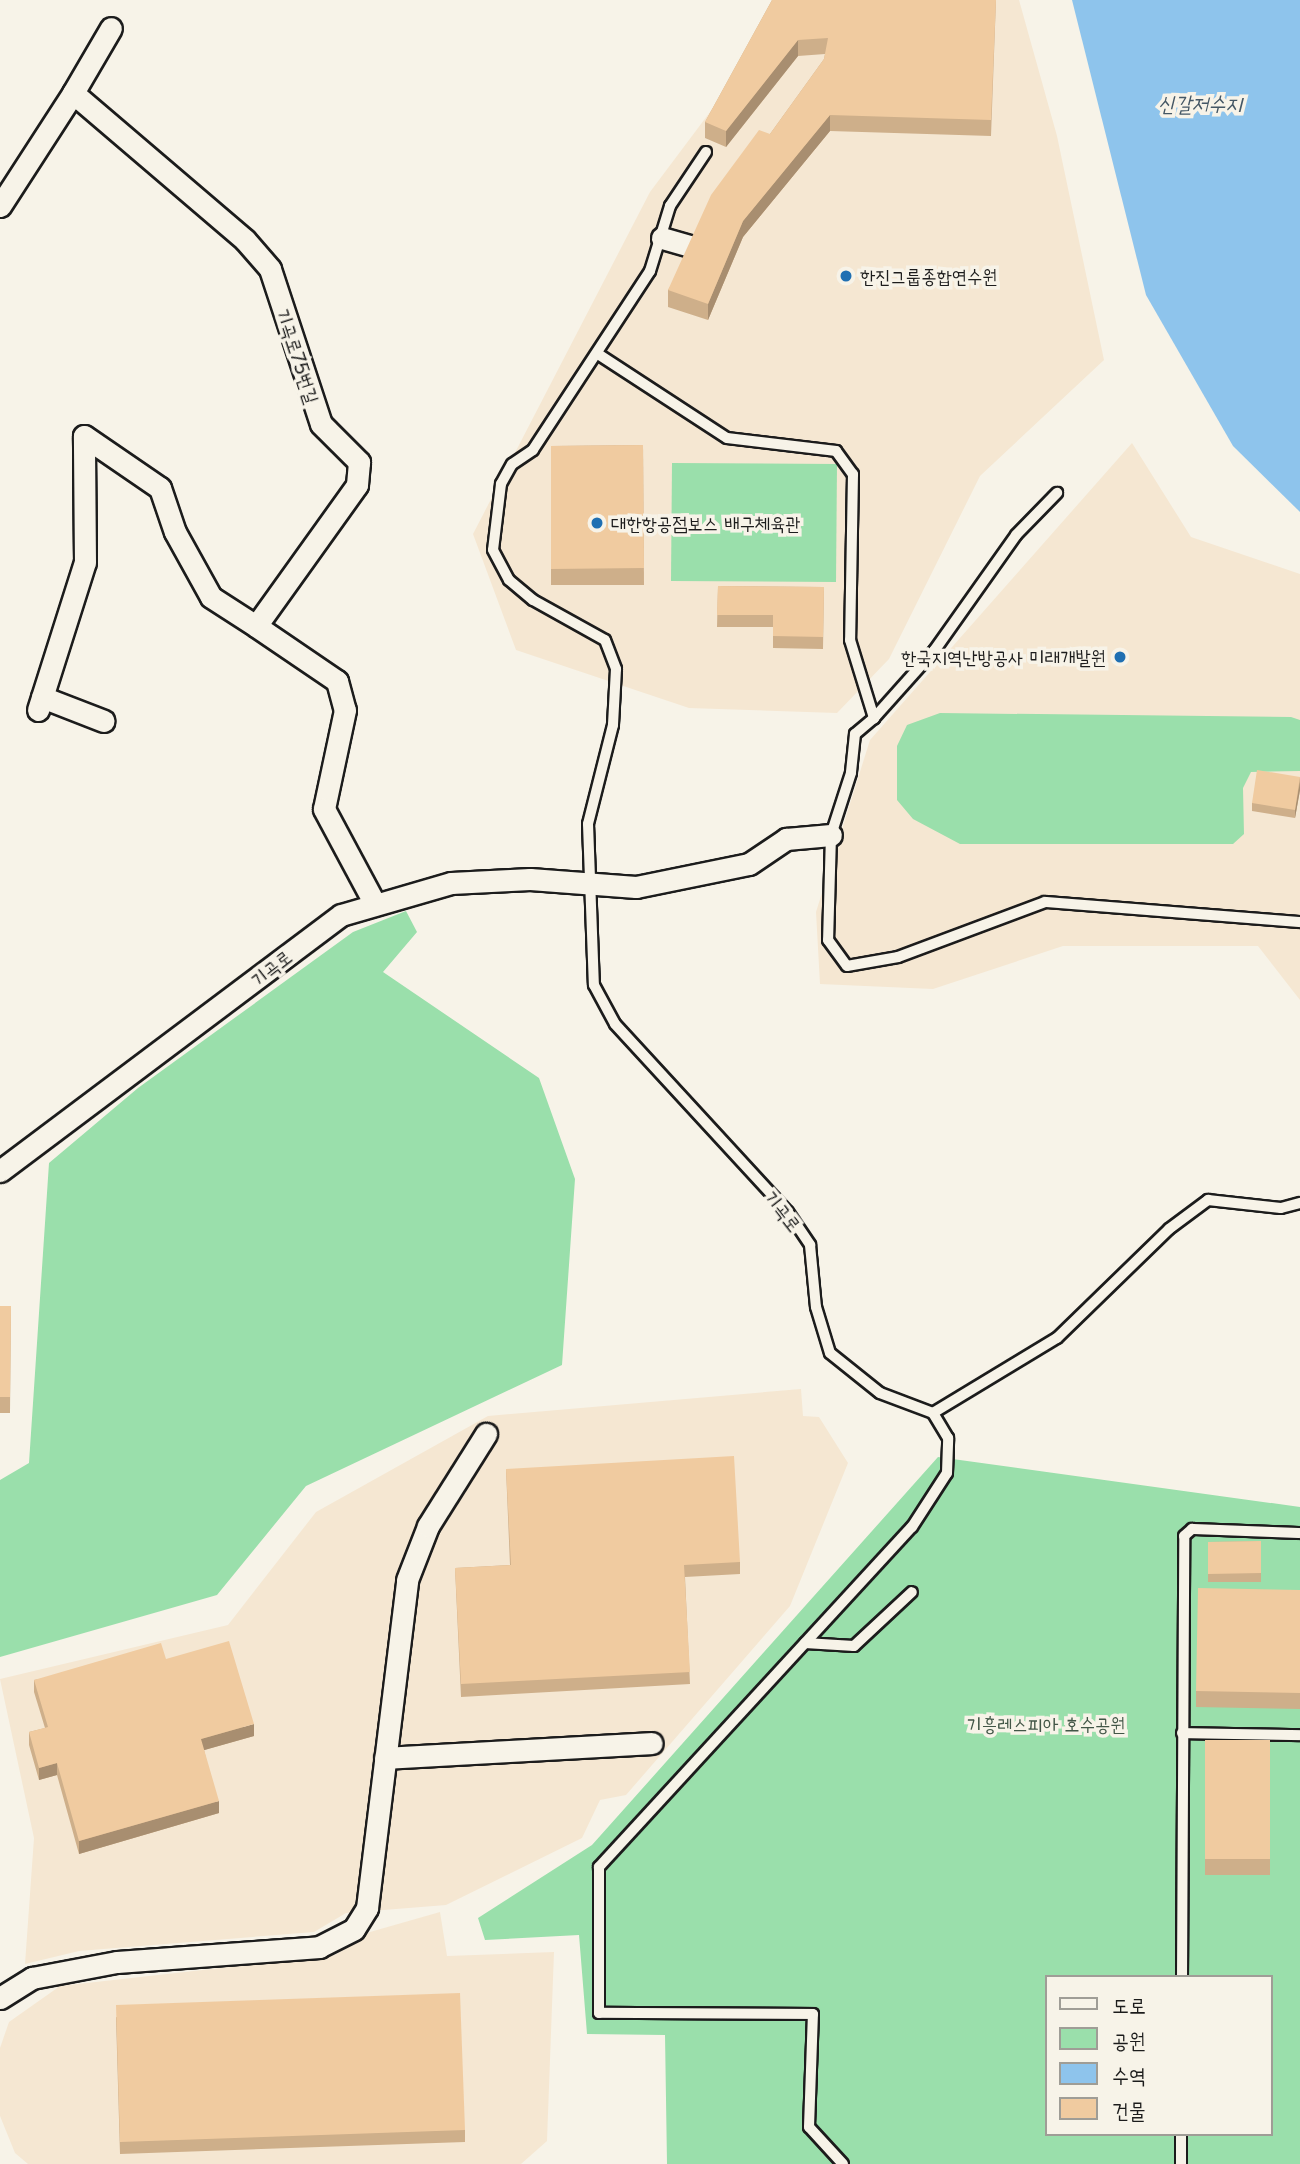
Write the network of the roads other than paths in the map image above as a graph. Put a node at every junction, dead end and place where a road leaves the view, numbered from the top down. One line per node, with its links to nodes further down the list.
1 (111, 28): 2 (street)
2 (73, 93): 4 (street); 9 (street, 기곡로75번길)
3 (706, 152): 5 (lane)
4 (0, 206)
5 (662, 237): 6 (street); 7 (lane)
6 (690, 246)
7 (598, 354): 10 (lane); 13 (lane)
8 (1057, 493): 10 (lane)
9 (256, 626): 11 (street); 14 (street)
10 (874, 718): 12 (lane)
11 (104, 721)
12 (831, 835): 13 (street, 기곡로); 15 (lane)
13 (588, 881): 14 (street, 기곡로); 18 (lane, 기곡로)
14 (375, 904): 16 (street, 기곡로)
15 (1300, 922)
16 (0, 1171)
17 (1300, 1203): 18 (lane)
18 (933, 1413): 22 (lane)
19 (486, 1434): 26 (street)
20 (1300, 1533): 23 (lane)
21 (912, 1592): 22 (lane)
22 (804, 1643): 30 (lane)
23 (1182, 1733): 24 (lane); 27 (lane)
24 (1300, 1735)
25 (652, 1743): 26 (street)
26 (385, 1758): 28 (street)
27 (1182, 1975)
28 (0, 1998)
29 (1181, 2136): 31 (lane)
30 (843, 2164)
31 (1181, 2164)

